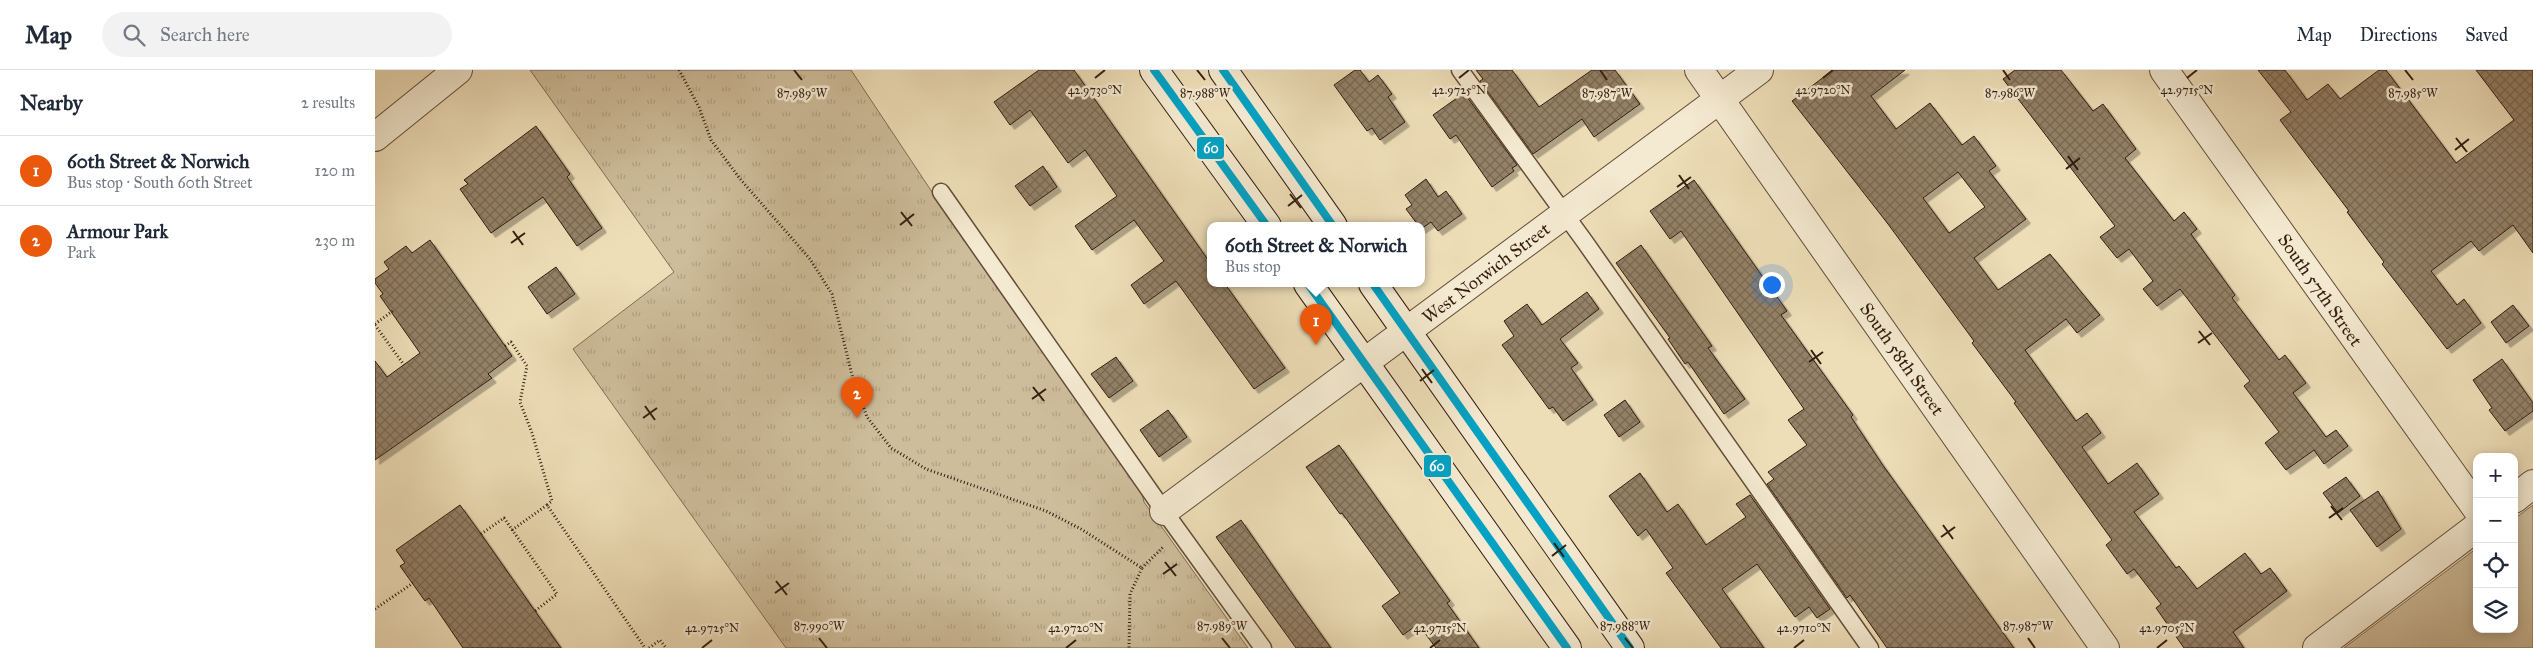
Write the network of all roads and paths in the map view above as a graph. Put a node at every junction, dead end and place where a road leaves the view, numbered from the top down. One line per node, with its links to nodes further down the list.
1 (459, 70): 10 (street)
2 (679, 70): 32 (path)
3 (1154, 70): 13 (street)
4 (1223, 70): 14 (street)
5 (1460, 70): 12 (lane)
6 (1699, 70): 9 (street, South 58th Street)
7 (1759, 70): 9 (street, West Norwich Street)
8 (2164, 70): 25 (street, South 57th Street)
9 (1720, 99): 12 (street, West Norwich Street); 44 (street, South 58th Street)
10 (379, 126)
11 (941, 192): 27 (lane)
12 (1565, 214): 19 (street, West Norwich Street); 43 (lane)
13 (1264, 222)
14 (1330, 222)
15 (1310, 287): 21 (street)
16 (1375, 287): 19 (street)
17 (395, 310): 18 (path)
18 (375, 324): 22 (path)
19 (1407, 332): 21 (street, West Norwich Street); 42 (street)
20 (505, 346): 26 (path)
21 (1365, 362): 27 (street, West Norwich Street); 41 (street)
22 (404, 365)
23 (2533, 484): 24 (street)
24 (2515, 498)
25 (2473, 503)
26 (547, 505): 28 (path); 36 (path)
27 (1164, 510): 30 (lane)
28 (512, 530): 31 (path); 35 (path)
29 (2473, 530): 45 (street)
30 (1180, 533): 32 (path); 40 (lane)
31 (481, 534)
32 (1142, 568): 39 (path)
33 (413, 583): 34 (path)
34 (375, 609)
35 (535, 611)
36 (645, 648)
37 (649, 648): 38 (path)
38 (666, 648)
39 (1129, 648)
40 (1263, 648)
41 (1567, 648)
42 (1630, 648)
43 (1870, 648)
44 (2105, 648)
45 (2317, 648)

